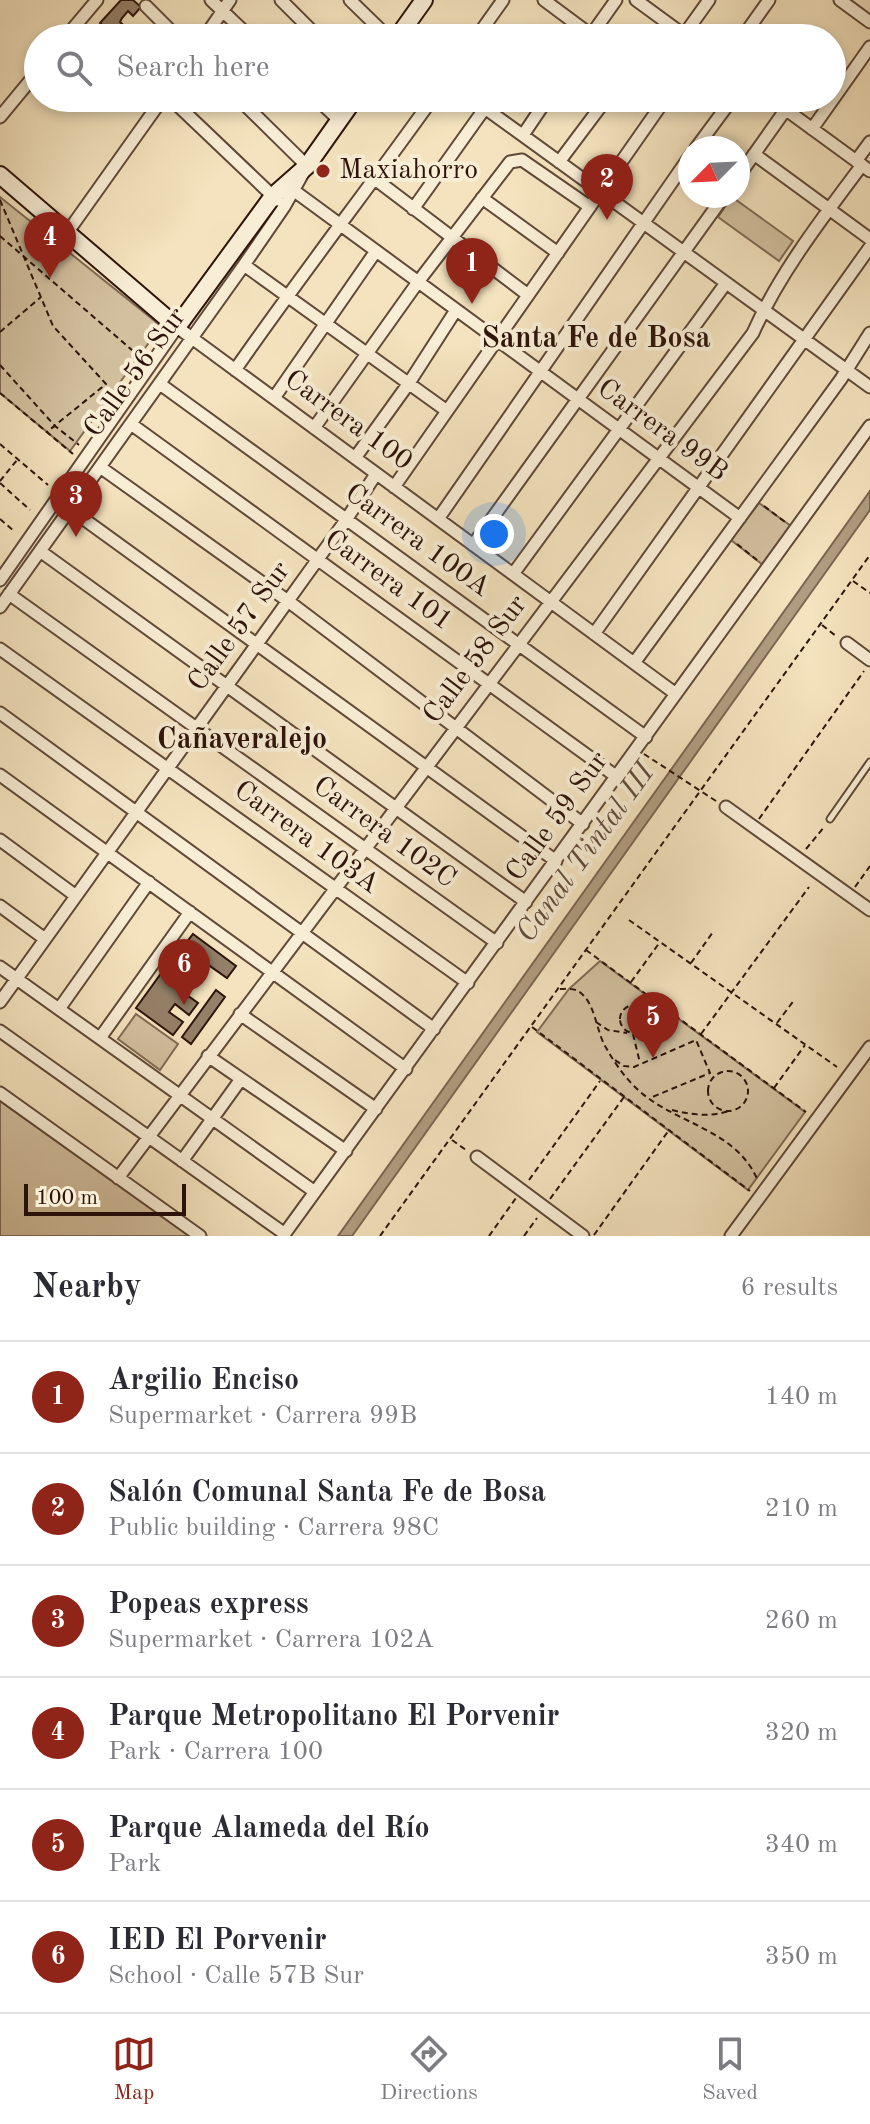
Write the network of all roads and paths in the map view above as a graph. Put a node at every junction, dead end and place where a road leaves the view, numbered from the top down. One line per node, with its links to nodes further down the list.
1 (97, 0): 16 (street)
2 (211, 0): 15 (street)
3 (230, 0): 15 (street)
4 (281, 0): 23 (street)
5 (350, 0): 24 (street)
6 (503, 0): 26 (street)
7 (544, 0): 27 (street)
8 (616, 0): 28 (street)
9 (636, 0): 29 (street)
10 (709, 0): 30 (street)
11 (769, 0): 31 (street)
12 (840, 0): 17 (street)
13 (422, 1): 25 (street)
14 (146, 6): 20 (street)
15 (223, 11): 21 (street); 22 (street)
16 (84, 16): 18 (street); 19 (path)
17 (870, 22)
18 (77, 24)
19 (92, 24)
20 (164, 24)
21 (214, 24)
22 (236, 24)
23 (305, 24)
24 (375, 24)
25 (406, 24)
26 (486, 24)
27 (575, 24)
28 (600, 24)
29 (668, 24)
30 (694, 24)
31 (752, 24)
32 (870, 47): 33 (street)
33 (846, 81)
34 (24, 88): 50 (street)
35 (153, 112): 75 (street)
36 (187, 112): 66 (street, Carrera 99B)
37 (252, 112): 59 (street)
38 (331, 112): 51 (street)
39 (345, 112): 51 (street)
40 (423, 112): 64 (street)
41 (482, 112): 71 (street)
42 (491, 112): 53 (street)
43 (539, 112): 53 (street)
44 (596, 112): 58 (street)
45 (656, 112): 65 (street)
46 (723, 112): 54 (street)
47 (784, 112): 56 (street)
48 (790, 112): 52 (street)
49 (824, 112): 52 (street)
50 (0, 117)
51 (339, 120): 59 (street)
52 (812, 129): 60 (street)
53 (523, 135): 58 (street)
54 (705, 136)
55 (870, 142): 60 (street, Calle 58 Sur)
56 (754, 154): 57 (street); 72 (street)
57 (750, 160)
58 (559, 162): 63 (lane); 65 (street)
59 (307, 166): 66 (street)
60 (863, 166): 72 (street, Calle 58 Sur)
61 (678, 172): 73 (street)
62 (0, 175): 75 (street, Carrera 100)
63 (549, 178): 67 (street); 69 (street)
64 (375, 179): 71 (street); 74 (street)
65 (601, 192): 69 (street); 73 (street)
66 (284, 194): 74 (street, Carrera 99B); 84 (street, Calle 56 Sur); 93 (street, Calle 56 Sur)
67 (482, 198): 77 (street); 81 (street)
68 (0, 200): 83 (path)
69 (590, 207): 81 (street)
70 (716, 208): 82 (street)
71 (413, 209): 77 (street)
72 (829, 209): 78 (street); 91 (street, Calle 58 Sur)
73 (642, 222): 82 (street); 104 (street)
74 (341, 226): 80 (street, Carrera 99B); 87 (street)
75 (67, 233): 93 (street, Carrera 100)
76 (0, 236): 83 (path)
77 (452, 239): 85 (street); 88 (street)
78 (870, 239)
79 (870, 247): 97 (street)
80 (376, 251): 85 (street, Carrera 99B); 92 (street)
81 (558, 253): 88 (street)
82 (684, 253): 86 (street); 110 (street)
83 (26, 259): 89 (path); 101 (path)
84 (244, 265): 87 (street); 96 (street, Calle 56 Sur)
85 (418, 282): 90 (street, Carrera 99B); 99 (street)
86 (726, 283): 91 (street); 116 (street)
87 (286, 295): 92 (street); 103 (street)
88 (528, 295): 98 (street)
89 (41, 297): 94 (path); 113 (path)
90 (456, 310): 98 (street, Carrera 99B); 105 (street)
91 (763, 311): 97 (street); 122 (street, Calle 58 Sur)
92 (325, 323): 99 (street); 109 (street)
93 (177, 327): 96 (street, Carrera 100); 101 (street, Calle 56 Sur)
94 (0, 332)
95 (870, 333): 102 (street)
96 (193, 338): 103 (street, Carrera 100); 106 (street, Calle 56 Sur)
97 (805, 339): 102 (street); 128 (street)
98 (497, 340): 104 (street, Carrera 99B); 111 (street)
99 (368, 354): 105 (street); 115 (street)
100 (0, 365): 113 (path)
101 (151, 365): 119 (street, Calle 56 Sur)
102 (846, 369): 107 (street); 129 (street)
103 (235, 370): 109 (street, Carrera 100)
104 (540, 372): 110 (street, Carrera 99B); 134 (street)
105 (409, 383): 111 (street); 120 (street)
106 (160, 384): 112 (street, Calle 56 Sur); 135 (street, Carrera 100A)
107 (870, 387)
108 (0, 393): 117 (path)
109 (274, 398): 115 (street, Carrera 100)
110 (578, 399): 116 (street, Carrera 99B); 139 (street)
111 (447, 411): 127 (street)
112 (131, 424): 123 (street, Calle 56 Sur); 142 (street, Carrera 101)
113 (55, 426): 117 (path); 119 (path)
114 (870, 426): 136 (street, Calle 59 Sur)
115 (314, 428): 120 (street, Carrera 100)
116 (619, 429): 122 (street, Carrera 99B); 144 (street)
117 (47, 432): 119 (path)
118 (0, 444): 121 (path)
119 (86, 458): 145 (street, Calle 56 Sur)
120 (355, 458): 124 (street, Carrera 100)
121 (18, 459): 125 (path); 126 (path)
122 (659, 459): 128 (street, Carrera 99B); 150 (street, Calle 58 Sur)
123 (100, 467): 130 (street, Calle 56 Sur); 149 (street)
124 (376, 474): 127 (street, Carrera 100); 135 (street, Calle 57 Sur)
125 (0, 482): 131 (path)
126 (48, 485)
127 (394, 487): 134 (street, Carrera 100)
128 (700, 488): 132 (street, Carrera 99B); 153 (street)
129 (754, 498): 132 (street); 136 (path)
130 (70, 509): 140 (street, Calle 56 Sur); 156 (street)
131 (30, 510)
132 (740, 518): 138 (street)
133 (0, 519): 137 (path)
134 (438, 519): 139 (street, Carrera 100)
135 (346, 520): 142 (street, Calle 57 Sur); 154 (street, Carrera 100A)
136 (795, 529): 143 (street, Calle 59 Sur)
137 (14, 531)
138 (726, 536): 143 (path); 159 (street)
139 (473, 545): 144 (street, Carrera 100)
140 (40, 551): 148 (street, Calle 56 Sur); 161 (street)
141 (870, 555): 146 (path)
142 (318, 560): 149 (street, Calle 57 Sur); 160 (street, Carrera 101)
143 (768, 568): 162 (street, Calle 59 Sur)
144 (513, 574): 150 (street, Carrera 100)
145 (0, 580)
146 (852, 580): 147 (path); 152 (path)
147 (870, 593)
148 (9, 594): 151 (street, Calle 56 Sur); 165 (street, Carrera 102C)
149 (288, 601): 156 (street, Calle 57 Sur); 164 (street)
150 (551, 602): 153 (street, Carrera 100); 154 (street, Calle 58 Sur)
151 (0, 607)
152 (821, 624): 155 (path); 173 (path)
153 (594, 634): 159 (street, Carrera 100)
154 (517, 643): 160 (street, Calle 58 Sur); 166 (street, Carrera 100A)
155 (847, 643): 158 (street)
156 (257, 644): 161 (street, Calle 57 Sur); 169 (street)
157 (0, 649): 170 (street, Carrera 103A)
158 (870, 661): 179 (path)
159 (634, 663): 162 (street, Carrera 100)
160 (488, 683): 164 (street, Calle 58 Sur); 172 (street, Carrera 101)
161 (227, 686): 165 (street, Calle 57 Sur); 174 (street)
162 (676, 694): 166 (street, Calle 59 Sur)
163 (0, 713): 176 (street)
164 (455, 727): 169 (street, Calle 58 Sur); 178 (street)
165 (197, 728): 170 (street, Calle 57 Sur); 181 (street, Carrera 102C)
166 (646, 737): 172 (street, Calle 59 Sur)
167 (655, 760): 173 (path)
168 (870, 762): 177 (lane)
169 (425, 766): 174 (street, Calle 58 Sur); 184 (street)
170 (168, 769): 176 (street, Calle 57 Sur); 188 (street, Carrera 103A)
171 (0, 775): 182 (street)
172 (617, 777): 178 (street, Calle 59 Sur)
173 (700, 791): 175 (path); 201 (path)
174 (395, 807): 181 (street, Calle 58 Sur); 191 (street)
175 (726, 807): 179 (street)
176 (136, 812): 182 (street, Calle 57 Sur); 196 (street)
177 (830, 819): 183 (path)
178 (583, 824): 184 (street, Calle 59 Sur)
179 (754, 827): 183 (street)
180 (0, 840): 190 (street)
181 (364, 848): 188 (street, Calle 58 Sur); 200 (street, Carrera 102C)
182 (108, 853): 186 (street); 190 (street, Calle 57 Sur)
183 (799, 859): 189 (street)
184 (556, 861): 191 (street, Calle 59 Sur)
185 (870, 866): 189 (path)
186 (149, 882): 194 (street); 212 (street)
187 (809, 887): 209 (path)
188 (334, 888): 196 (street, Calle 58 Sur); 206 (street, Carrera 103A)
189 (849, 895): 193 (street)
190 (76, 896): 198 (street, Calle 57 Sur)
191 (526, 902): 200 (street, Calle 59 Sur)
192 (0, 906): 198 (street)
193 (870, 910)
194 (190, 912): 204 (street); 221 (street)
195 (629, 920): 199 (path)
196 (301, 932): 204 (street, Calle 58 Sur); 217 (street)
197 (713, 932): 202 (path)
198 (45, 939): 205 (street, Calle 57 Sur)
199 (661, 941): 202 (path); 207 (path)
200 (497, 943): 206 (street, Calle 59 Sur)
201 (586, 950): 207 (path); 208 (path)
202 (691, 963): 209 (path)
203 (0, 967): 205 (street)
204 (272, 972): 213 (street, Calle 58 Sur); 228 (street)
205 (17, 979): 211 (street, Calle 57 Sur); 212 (street)
206 (468, 983): 217 (street, Calle 59 Sur)
207 (630, 983): 220 (path)
208 (558, 989): 214 (path); 216 (path)
209 (732, 992): 215 (path); 220 (path)
210 (795, 999): 215 (path)
211 (0, 1002)
212 (59, 1009): 221 (street)
213 (240, 1014): 224 (street, Calle 58 Sur); 236 (street)
214 (595, 1021): 219 (path); 225 (path)
215 (776, 1024): 222 (path)
216 (531, 1026): 230 (path); 243 (path)
217 (434, 1029): 228 (street, Calle 59 Sur)
218 (0, 1031): 242 (street)
219 (632, 1034): 219 (path); 226 (path)
220 (701, 1035): 231 (path)
221 (100, 1038): 233 (street)
222 (805, 1045): 227 (path); 231 (path)
223 (870, 1047): 240 (street)
224 (208, 1056): 229 (street); 233 (street, Calle 58 Sur)
225 (614, 1060): 226 (path); 235 (path)
226 (641, 1064): 235 (path)
227 (837, 1067)
228 (406, 1069): 236 (street, Calle 59 Sur)
229 (241, 1079): 239 (street); 244 (street)
230 (601, 1079): 234 (path); 248 (path)
231 (774, 1089): 240 (path)
232 (0, 1093): 247 (street)
233 (179, 1095): 239 (street); 242 (street, Calle 58 Sur)
234 (624, 1097): 241 (path); 251 (path)
235 (649, 1099): 237 (path)
236 (376, 1109): 244 (street, Calle 59 Sur)
237 (667, 1109): 238 (path); 250 (path)
238 (735, 1109): 238 (path)
239 (212, 1119): 246 (street); 249 (street)
240 (816, 1121): 250 (street)
241 (669, 1130): 250 (path); 258 (path)
242 (148, 1137): 246 (street); 247 (street, Calle 58 Sur)
243 (450, 1139): 245 (path); 254 (path)
244 (346, 1151): 249 (street, Calle 59 Sur)
245 (477, 1157): 248 (street)
246 (182, 1161): 252 (street)
247 (118, 1178): 253 (street)
248 (521, 1191): 251 (street); 255 (path)
249 (315, 1192): 252 (street, Calle 59 Sur)
250 (759, 1198): 259 (street)
251 (544, 1207): 256 (path); 257 (street)
252 (284, 1235)
253 (200, 1236)
254 (380, 1236)
255 (489, 1236)
256 (524, 1236)
257 (583, 1236)
258 (594, 1236)
259 (731, 1236)

